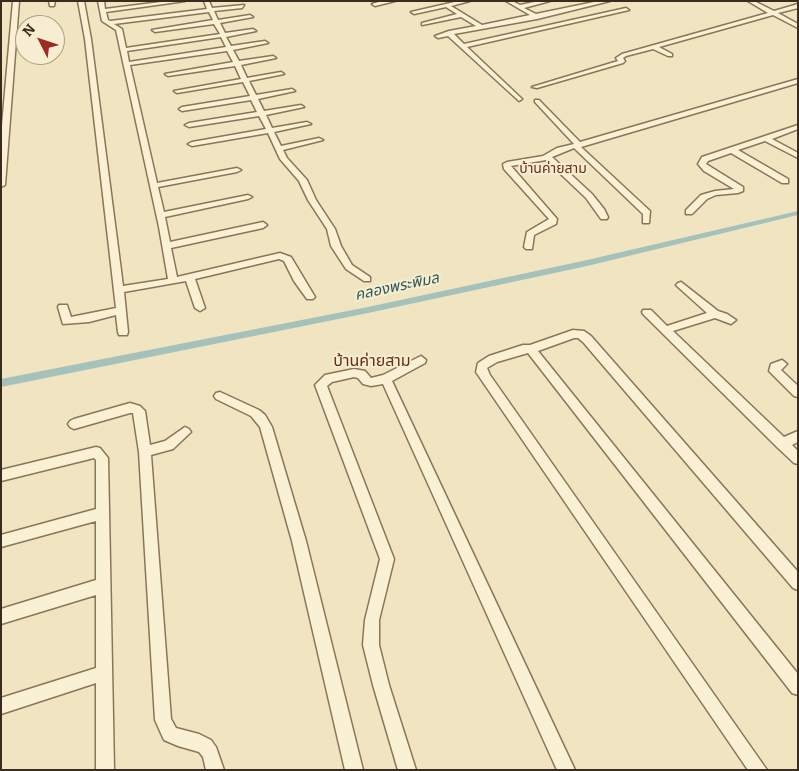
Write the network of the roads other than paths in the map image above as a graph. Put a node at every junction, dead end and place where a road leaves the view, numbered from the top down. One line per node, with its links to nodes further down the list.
1 (16, 1): 72 (street)
2 (81, 1): 86 (street)
3 (101, 1): 18 (street)
4 (183, 1): 18 (street)
5 (206, 1): 17 (street)
6 (393, 1): 12 (street)
7 (468, 1): 13 (street)
8 (508, 1): 16 (street)
9 (548, 1): 16 (street)
10 (609, 1): 22 (street); 27 (street)
11 (750, 1): 20 (street)
12 (375, 4)
13 (446, 5): 19 (street); 21 (street)
14 (242, 6): 17 (street)
15 (798, 6): 20 (street)
16 (519, 7): 22 (street)
17 (210, 10): 24 (street); 25 (street)
18 (104, 11): 25 (street)
19 (414, 12)
20 (774, 14): 28 (street); 38 (street)
21 (462, 16): 26 (street); 29 (street)
22 (535, 16): 27 (street); 29 (street)
23 (250, 17): 24 (street)
24 (215, 22): 30 (street); 34 (street)
25 (108, 24): 40 (street)
26 (424, 24)
27 (555, 26): 32 (street); 37 (street)
28 (798, 26)
29 (481, 27): 33 (street)
30 (155, 30)
31 (253, 31): 34 (street)
32 (565, 32)
33 (449, 33): 35 (street); 37 (street)
34 (222, 35): 39 (street); 40 (street)
35 (438, 36)
36 (265, 43): 39 (street)
37 (463, 46): 53 (street)
38 (654, 47): 41 (street); 49 (street)
39 (229, 49): 43 (street); 44 (street)
40 (124, 50): 43 (street)
41 (670, 55)
42 (273, 58): 44 (street)
43 (127, 64): 73 (street)
44 (236, 64): 45 (street); 47 (street)
45 (168, 74)
46 (281, 74): 47 (street)
47 (244, 79): 50 (street); 52 (street)
48 (798, 81): 65 (street)
49 (535, 87)
50 (177, 91)
51 (292, 91): 52 (street)
52 (254, 97): 56 (street); 57 (street)
53 (519, 99)
54 (537, 101): 65 (street)
55 (301, 106): 57 (street)
56 (182, 109)
57 (261, 113): 59 (street); 61 (street)
58 (307, 124): 61 (street)
59 (189, 125)
60 (798, 127): 62 (street)
61 (269, 130): 64 (street); 66 (street)
62 (765, 138): 67 (street); 68 (street)
63 (319, 140): 66 (street)
64 (192, 144)
65 (578, 146): 69 (street); 78 (street)
66 (278, 149): 83 (street)
67 (732, 150): 71 (street); 75 (street)
68 (798, 156)
69 (547, 157): 77 (street); 81 (street)
70 (237, 170): 73 (street)
71 (785, 181)
72 (1, 185)
73 (153, 186): 76 (street)
74 (248, 197): 76 (street)
75 (689, 212)
76 (160, 214): 80 (street)
77 (604, 218)
78 (646, 221)
79 (263, 225): 80 (street)
80 (167, 246): 84 (street)
81 (529, 247)
82 (190, 278): 84 (street); 87 (street); 89 (street)
83 (368, 279)
84 (173, 281): 86 (street)
85 (682, 285): 92 (street)
86 (119, 290): 90 (street)
87 (310, 297)
88 (63, 307): 90 (street)
89 (200, 308)
90 (121, 310): 95 (street)
91 (647, 312): 94 (street)
92 (715, 314): 93 (street); 94 (street)
93 (731, 320)
94 (665, 330): 105 (street)
95 (123, 332)
96 (531, 349): 111 (street); 115 (street); 122 (street)
97 (421, 360): 99 (street)
98 (782, 364): 100 (street)
99 (386, 379): 120 (street); 121 (street)
100 (797, 390)
101 (220, 396): 119 (street)
102 (74, 424): 106 (street)
103 (185, 432): 106 (street)
104 (798, 436): 105 (street)
105 (782, 444): 107 (street)
106 (146, 452): 118 (street)
107 (798, 459)
108 (1, 476): 109 (street)
109 (102, 513): 110 (street); 112 (street)
110 (1, 541)
111 (798, 583)
112 (104, 585): 113 (street); 114 (street)
113 (1, 617)
114 (104, 674): 116 (street); 117 (street)
115 (798, 687)
116 (1, 706)
117 (105, 770)
118 (215, 770)
119 (354, 770)
120 (407, 770)
121 (566, 770)
122 (758, 770)

